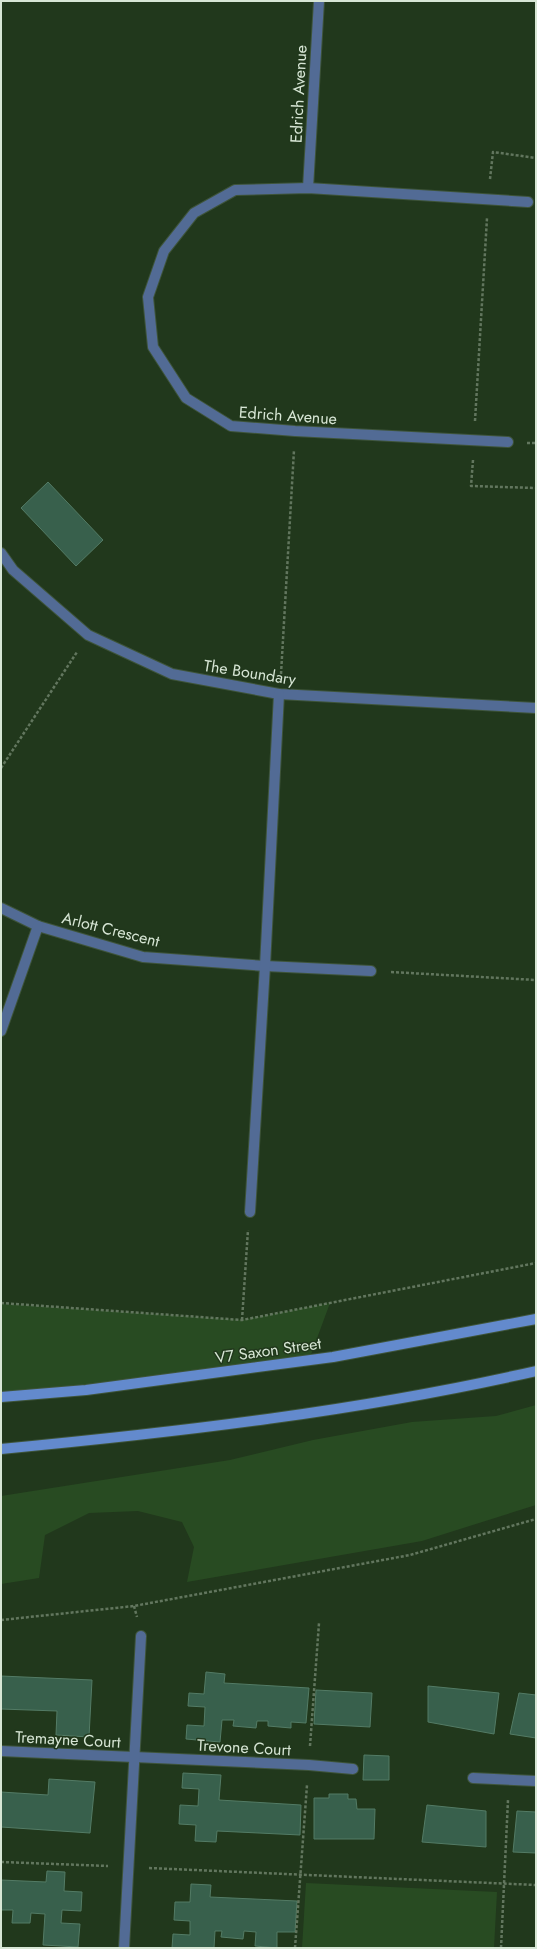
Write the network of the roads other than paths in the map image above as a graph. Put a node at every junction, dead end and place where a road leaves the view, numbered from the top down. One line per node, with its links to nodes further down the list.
1 (319, 1): 2 (street, Edrich Avenue)
2 (308, 188): 3 (street, Edrich Avenue); 4 (street, Edrich Avenue)
3 (528, 202)
4 (508, 442)
5 (1, 553): 6 (street, The Boundary)
6 (279, 694): 7 (street, The Boundary); 10 (street)
7 (536, 708)
8 (1, 908): 9 (street, Arlott Crescent)
9 (38, 926): 10 (street, Arlott Crescent); 12 (street)
10 (266, 966): 11 (street, Arlott Crescent); 13 (street)
11 (371, 971)
12 (1, 1031)
13 (250, 1212)
14 (536, 1319): 16 (street, V7 Saxon Street)
15 (536, 1371): 17 (street)
16 (1, 1398)
17 (1, 1449)
18 (141, 1636): 20 (street)
19 (1, 1751): 20 (street, Tremayne Court)
20 (134, 1757): 21 (street, Trevone Court); 24 (street)
21 (353, 1769)
22 (473, 1778): 23 (street)
23 (536, 1781)
24 (124, 1948)

